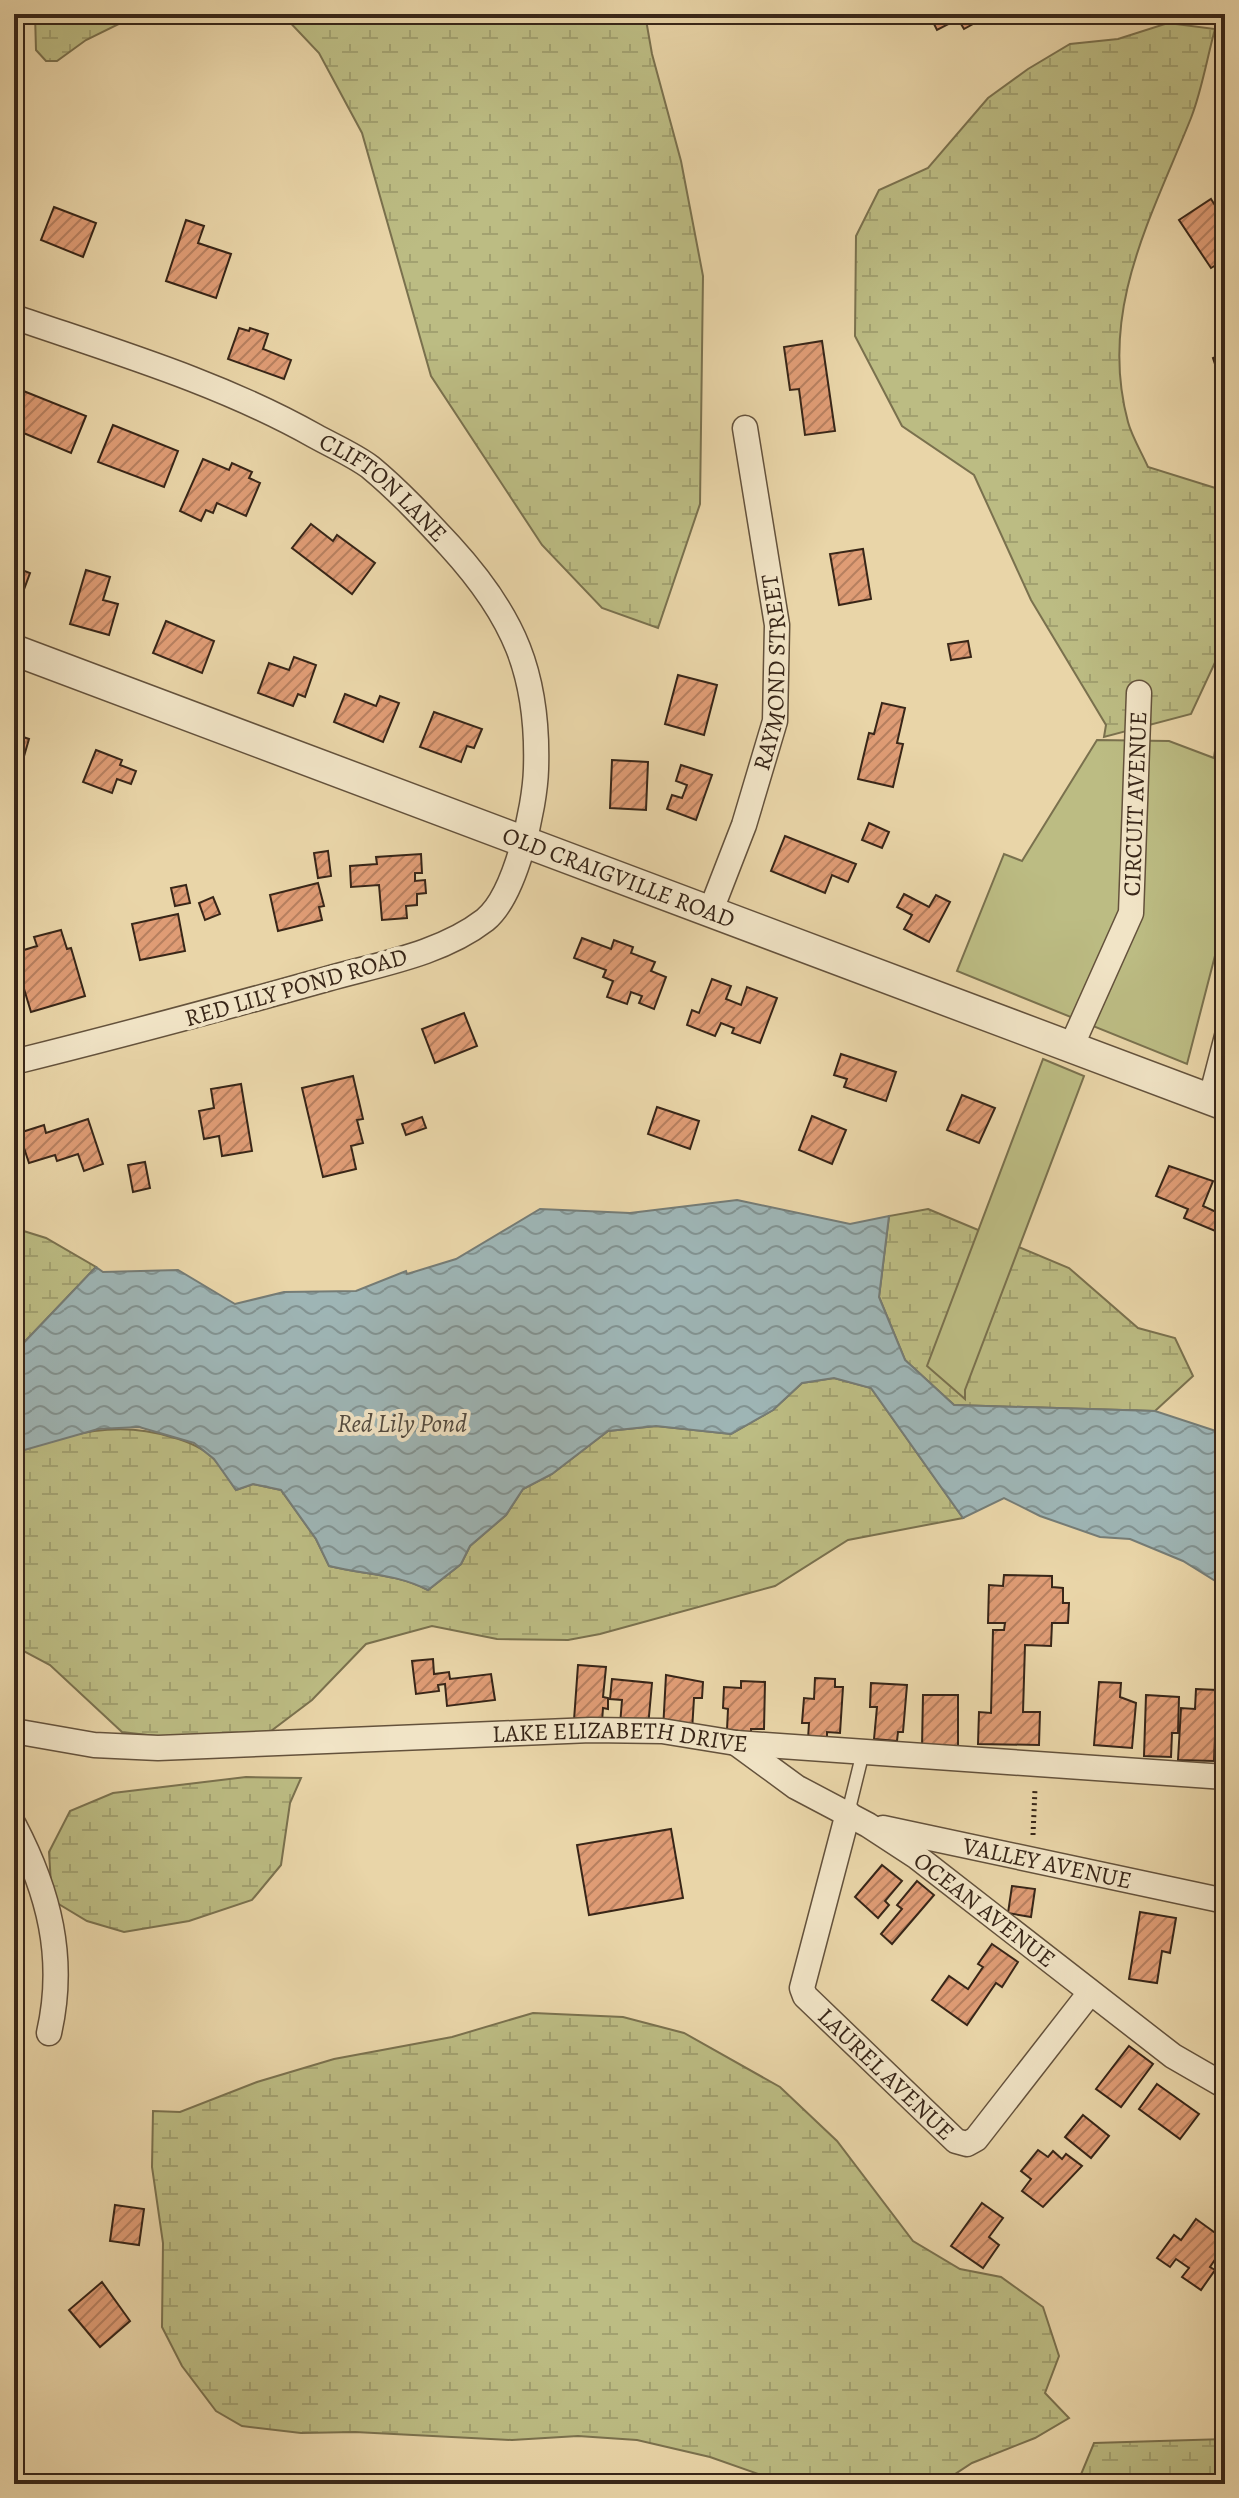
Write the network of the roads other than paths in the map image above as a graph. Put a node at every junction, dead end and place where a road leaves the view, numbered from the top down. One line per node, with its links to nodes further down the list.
1 (14, 317): 5 (street, CLIFTON LANE)
2 (745, 428): 6 (street, RAYMOND STREET)
3 (14, 650): 5 (street, OLD CRAIGVILLE ROAD)
4 (1139, 693): 8 (street, CIRCUIT AVENUE)
5 (523, 840): 6 (street, OLD CRAIGVILLE ROAD); 9 (street, RED LILY POND ROAD)
6 (711, 910): 8 (street, OLD CRAIGVILLE ROAD)
7 (1225, 1020): 10 (lane)
8 (1071, 1047): 10 (street, OLD CRAIGVILLE ROAD)
9 (14, 1062)
10 (1215, 1101)
11 (14, 1731): 12 (street, LAKE ELIZABETH DRIVE)
12 (736, 1743): 13 (street, LAKE ELIZABETH DRIVE); 15 (street, OCEAN AVENUE)
13 (863, 1752): 14 (street, LAKE ELIZABETH DRIVE); 15 (lane)
14 (1225, 1777)
15 (858, 1819): 17 (street, VALLEY AVENUE); 18 (street, OCEAN AVENUE); 18 (street, LAUREL AVENUE)
16 (14, 1825): 19 (street)
17 (1225, 1901)
18 (1089, 1994): 20 (street, OCEAN AVENUE)
19 (49, 2033)
20 (1225, 2086)

